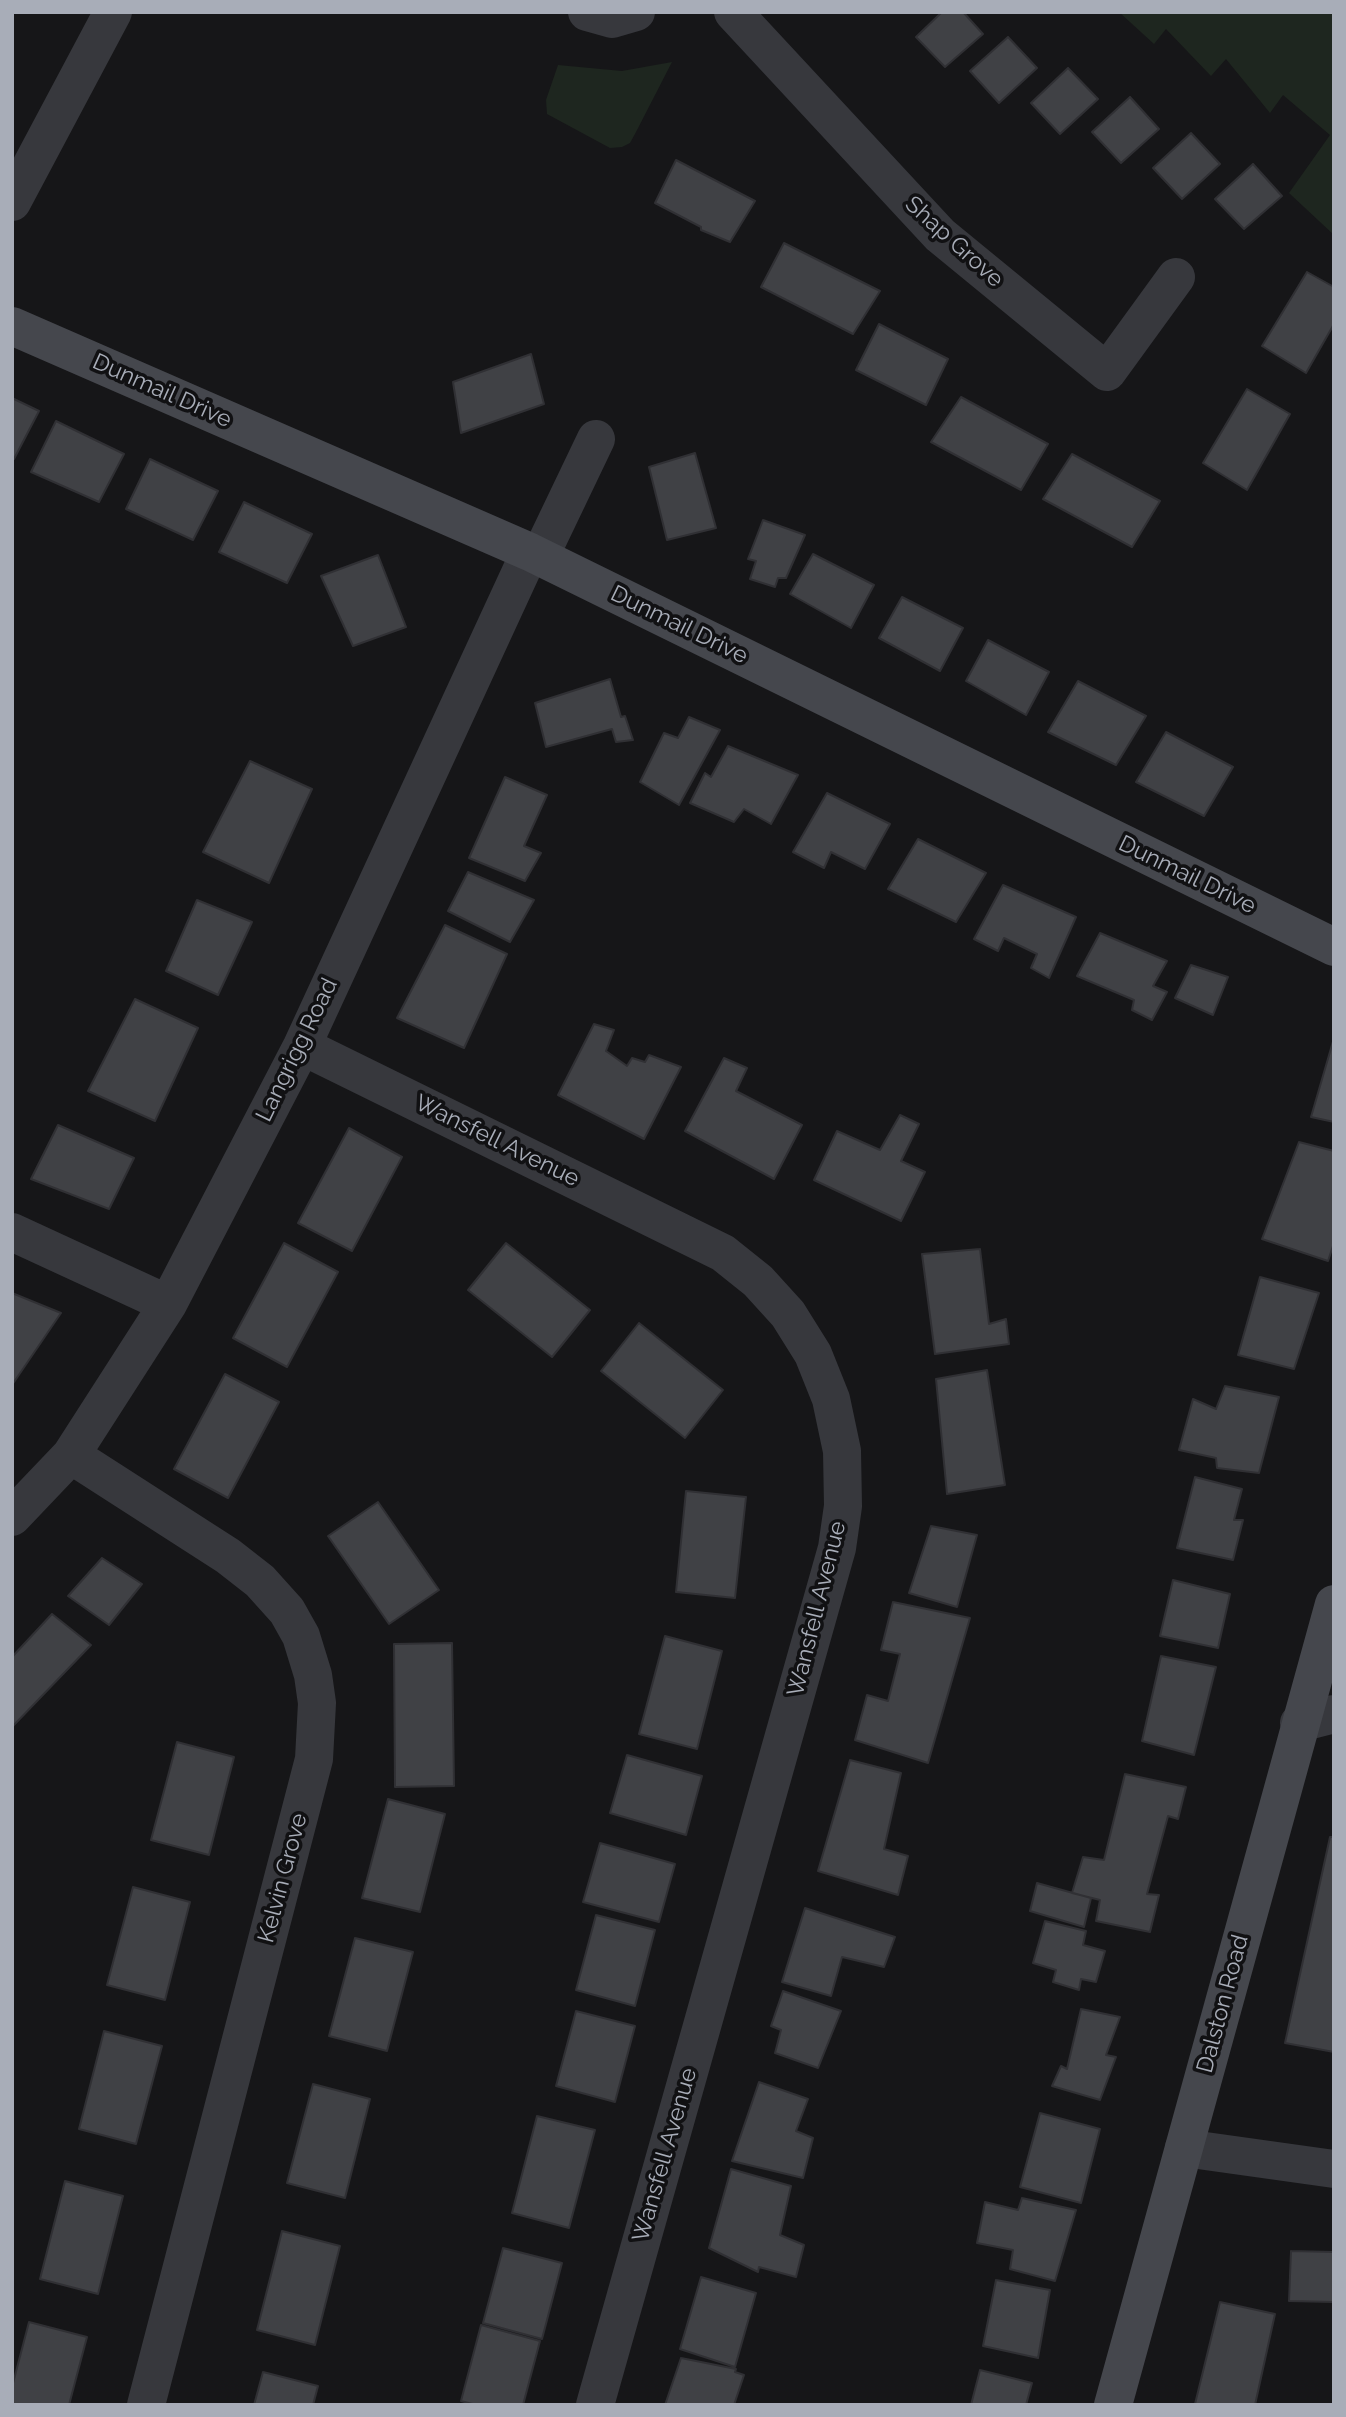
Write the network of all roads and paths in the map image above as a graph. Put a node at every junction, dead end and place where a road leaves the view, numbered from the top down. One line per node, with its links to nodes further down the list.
1 (113, 12): 5 (street)
2 (587, 12): 3 (street)
3 (636, 12)
4 (733, 12): 6 (street, Shap Grove)
5 (12, 202)
6 (1176, 277)
7 (12, 326): 9 (street, Dunmail Drive)
8 (596, 439): 9 (street, Langrigg Road)
9 (535, 554): 10 (street, Dunmail Drive); 11 (street, Langrigg Road)
10 (1334, 947)
11 (302, 1046): 13 (street, Langrigg Road); 21 (street, Wansfell Avenue)
12 (12, 1232): 13 (street)
13 (168, 1304): 14 (street, Langrigg Road)
14 (71, 1455): 15 (street, Langrigg Road); 20 (street, Kelvin Grove)
15 (12, 1517)
16 (1334, 1604): 17 (street, Dalston Road)
17 (1316, 1718): 18 (street, Dalston Road)
18 (1184, 2148): 19 (street); 22 (street, Dalston Road)
19 (1334, 2169)
20 (146, 2405)
21 (595, 2405)
22 (1113, 2405)

